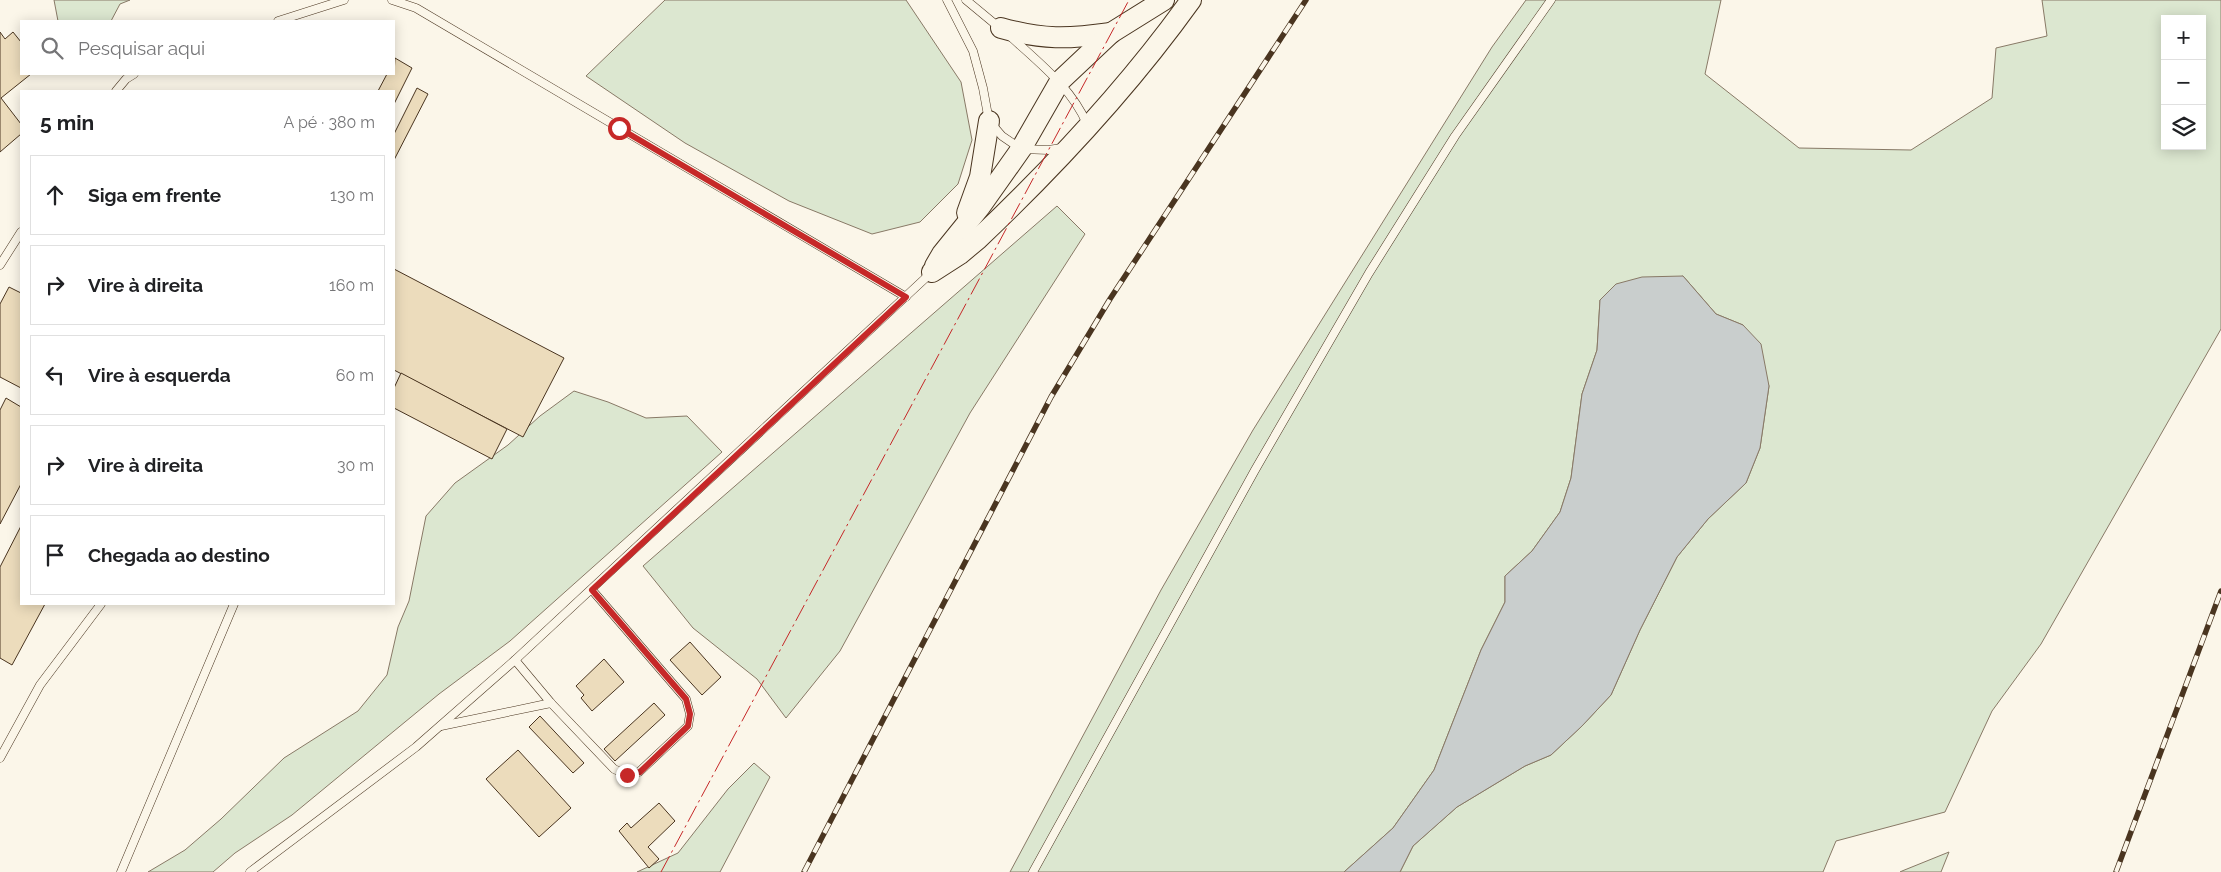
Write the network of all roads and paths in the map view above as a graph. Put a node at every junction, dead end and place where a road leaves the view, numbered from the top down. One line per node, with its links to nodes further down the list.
1 (344, 0): 8 (lane)
2 (395, 0): 22 (lane)
3 (947, 0): 14 (lane)
4 (966, 0): 9 (lane)
5 (1164, 0): 10 (street)
6 (1191, 0): 15 (street)
7 (1551, 0): 32 (lane)
8 (281, 20)
9 (1001, 28): 10 (street); 12 (lane)
10 (1111, 33): 12 (street)
11 (132, 75): 13 (lane)
12 (1060, 81): 15 (lane); 17 (street)
13 (117, 90)
14 (989, 121): 17 (lane); 19 (street)
15 (1089, 128): 16 (street)
16 (1069, 146): 17 (lane); 21 (street)
17 (1021, 149): 19 (street)
18 (20, 234): 20 (lane)
19 (956, 237): 21 (street)
20 (0, 265)
21 (932, 272): 22 (lane)
22 (906, 297): 23 (lane)
23 (592, 590): 26 (lane); 27 (lane)
24 (99, 605): 29 (lane)
25 (234, 605): 30 (lane)
26 (515, 660): 27 (lane); 28 (lane)
27 (551, 703): 28 (lane)
28 (439, 726): 31 (lane)
29 (0, 758)
30 (121, 872)
31 (250, 872)
32 (1033, 872)

